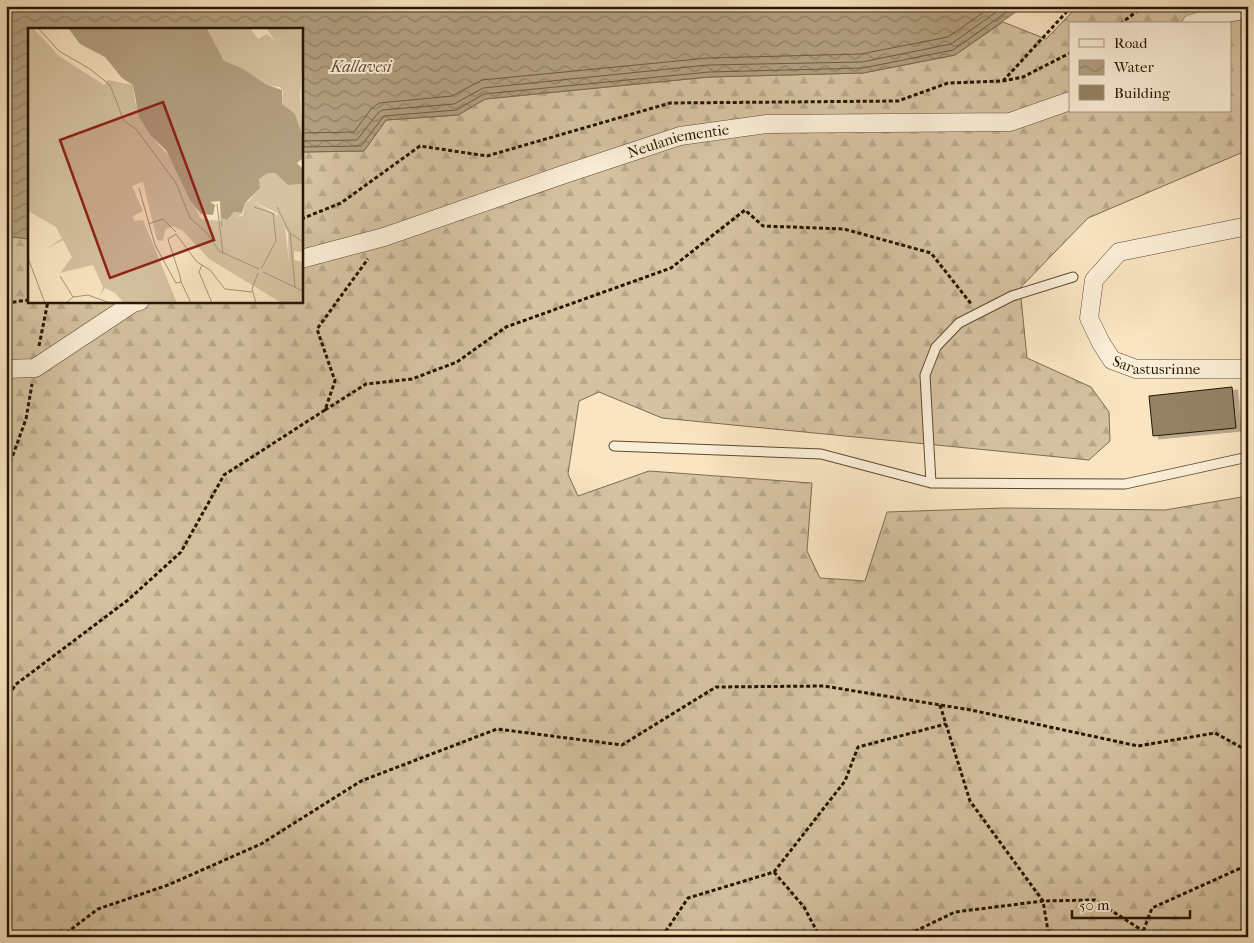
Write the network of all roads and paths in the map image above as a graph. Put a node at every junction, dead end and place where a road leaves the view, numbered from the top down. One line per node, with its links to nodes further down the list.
1 (1072, 6): 6 (path)
2 (1144, 6): 4 (path)
3 (1248, 9): 5 (street)
4 (1123, 22)
5 (1199, 22)
6 (1003, 81)
7 (1069, 101): 9 (street, Neulaniementie)
8 (1248, 226): 19 (street, Sarastusrinne)
9 (384, 237): 10 (street, Neulaniementie); 20 (path)
10 (302, 259)
11 (1073, 278): 16 (lane)
12 (28, 300): 15 (path)
13 (48, 302): 17 (path)
14 (137, 302): 17 (street)
15 (6, 303)
16 (979, 313): 20 (path); 24 (lane)
17 (35, 368): 18 (street); 23 (path)
18 (6, 369)
19 (1248, 369)
20 (325, 410): 25 (path)
21 (614, 446): 24 (lane)
22 (1248, 457): 24 (lane)
23 (6, 474)
24 (931, 483)
25 (6, 701)
26 (940, 705): 27 (path); 28 (path); 34 (path)
27 (946, 724): 30 (path); 31 (path)
28 (1248, 751)
29 (1248, 866): 33 (path)
30 (774, 872): 35 (path); 36 (path)
31 (1043, 901): 33 (path); 37 (path); 38 (path)
32 (1248, 929): 40 (path)
33 (1143, 931): 39 (path)
34 (61, 937)
35 (662, 937)
36 (820, 937)
37 (902, 937)
38 (1049, 937)
39 (1141, 937)
40 (1216, 937)

